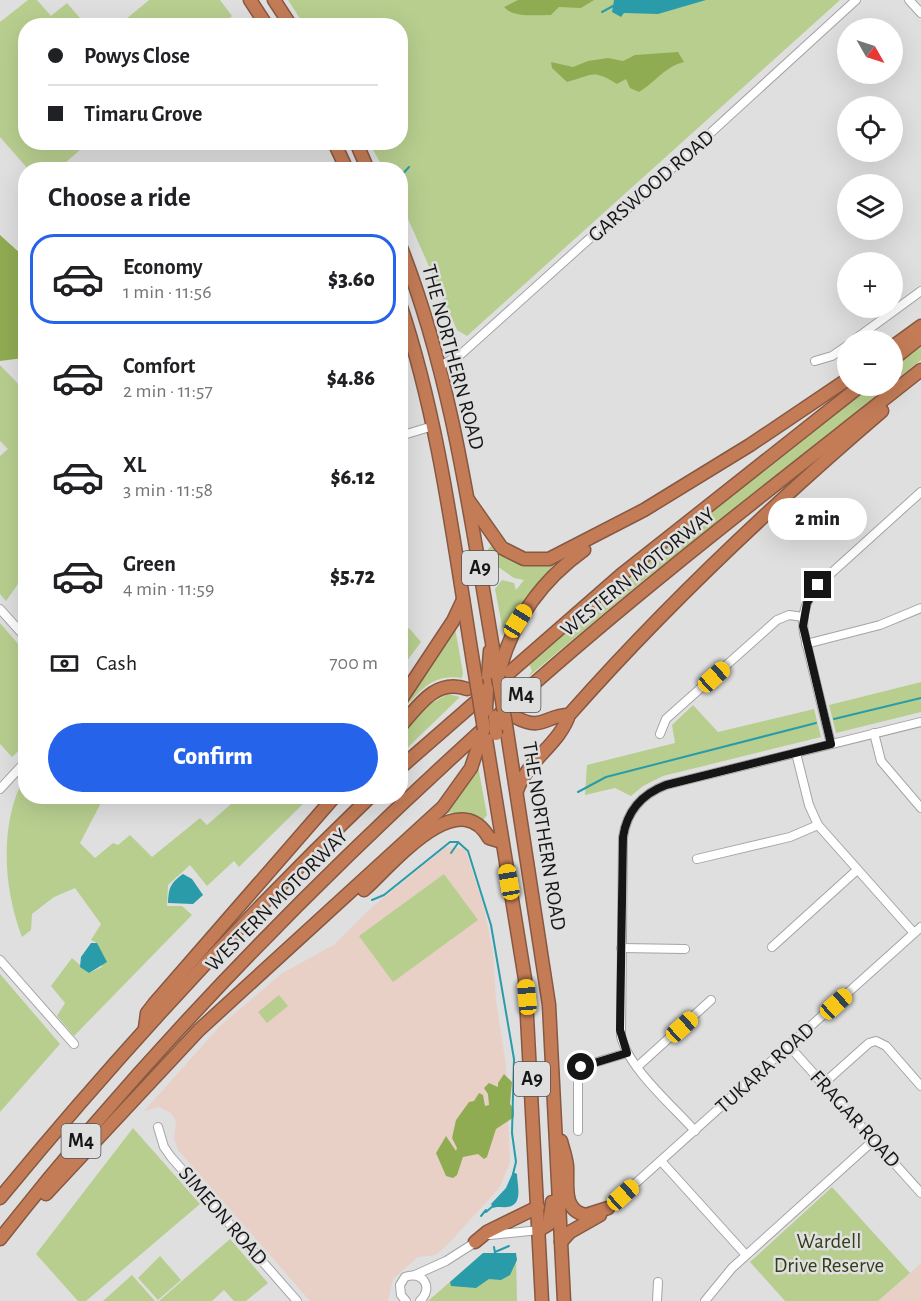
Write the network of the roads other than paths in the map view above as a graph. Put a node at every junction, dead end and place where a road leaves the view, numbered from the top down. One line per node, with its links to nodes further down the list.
1 (250, 0): 6 (highway)
2 (274, 0): 7 (highway)
3 (856, 0): 18 (street, GARSWOOD ROAD)
4 (909, 0): 5 (street)
5 (921, 14)
6 (262, 18)
7 (286, 18)
8 (408, 269): 18 (highway, THE NORTHERN ROAD / A9)
9 (921, 291): 12 (street)
10 (921, 326): 14 (highway)
11 (408, 330): 22 (highway, THE NORTHERN ROAD / A9)
12 (868, 330)
13 (921, 337): 15 (highway)
14 (903, 339)
15 (903, 351)
16 (837, 352): 17 (street)
17 (815, 361)
18 (440, 366): 25 (highway, THE NORTHERN ROAD / A9)
19 (920, 371): 36 (highway); 48 (highway, WESTERN MOTORWAY / M4)
20 (837, 386): 26 (highway, M4)
21 (847, 396): 44 (highway, WESTERN MOTORWAY / M4)
22 (433, 426): 23 (street); 27 (highway, THE NORTHERN ROAD / A9)
23 (408, 434)
24 (921, 492): 30 (street)
25 (469, 501): 26 (highway, M4); 33 (highway, THE NORTHERN ROAD / A9)
26 (611, 529): 33 (highway, M4)
27 (463, 599): 33 (highway, THE NORTHERN ROAD / A9); 34 (highway, A9)
28 (921, 608): 32 (street)
29 (0, 609): 31 (street)
30 (803, 616): 32 (street); 41 (street)
31 (18, 629)
32 (806, 644): 42 (street)
33 (487, 674): 35 (highway, THE NORTHERN ROAD / A9, bridge); 35 (highway, THE NORTHERN ROAD / A9, bridge); 35 (highway, bridge); 37 (highway)
34 (408, 688)
35 (491, 703): 39 (highway, THE NORTHERN ROAD / A9, bridge); 39 (highway, THE NORTHERN ROAD / A9, bridge); 39 (highway, bridge)
36 (569, 715): 39 (highway); 47 (highway)
37 (408, 719)
38 (921, 722): 40 (street)
39 (495, 732): 47 (highway, THE NORTHERN ROAD / A9); 54 (highway, THE NORTHERN ROAD / A9); 69 (highway)
40 (874, 733): 42 (street); 52 (street)
41 (660, 734)
42 (831, 744): 43 (street)
43 (796, 753): 53 (street); 60 (street)
44 (408, 761)
45 (18, 770): 46 (street)
46 (0, 789)
47 (517, 791): 72 (highway, THE NORTHERN ROAD / A9)
48 (408, 798)
49 (328, 804): 64 (highway)
50 (363, 804): 64 (highway, WESTERN MOTORWAY / M4)
51 (401, 804): 83 (highway, WESTERN MOTORWAY / M4)
52 (921, 808)
53 (818, 825): 55 (street); 56 (street)
54 (502, 842): 69 (highway, M4); 80 (highway, THE NORTHERN ROAD / A9)
55 (697, 859)
56 (858, 870): 58 (street); 59 (street)
57 (921, 927): 58 (street, TUKARA ROAD)
58 (914, 933): 66 (street, TUKARA ROAD)
59 (772, 947)
60 (621, 948): 61 (street); 67 (street)
61 (685, 949)
62 (0, 960): 65 (street)
63 (711, 1000): 68 (street)
64 (145, 1028): 79 (highway, WESTERN MOTORWAY / M4)
65 (74, 1044)
66 (789, 1046): 70 (street, FRAGAR ROAD); 75 (street, TUKARA ROAD)
67 (627, 1053): 68 (street); 74 (street)
68 (637, 1067): 75 (street)
69 (164, 1068): 83 (highway, M4)
70 (823, 1084): 71 (street); 76 (street, FRAGAR ROAD)
71 (921, 1086)
72 (555, 1117): 81 (highway); 82 (highway); 85 (highway, THE NORTHERN ROAD / A9)
73 (158, 1127): 94 (street, SIMEON ROAD)
74 (578, 1131)
75 (695, 1131): 77 (street, TUKARA ROAD)
76 (873, 1140): 78 (street, FRAGAR ROAD); 86 (street)
77 (661, 1161): 81 (street, TUKARA ROAD); 86 (street)
78 (921, 1193)
79 (0, 1198)
80 (538, 1207): 82 (highway, THE NORTHERN ROAD / A9); 84 (highway)
81 (608, 1208): 85 (highway)
82 (539, 1230): 84 (street); 88 (highway); 98 (highway, THE NORTHERN ROAD / A9)
83 (4, 1234)
84 (476, 1242): 87 (street)
85 (561, 1242): 88 (highway, THE NORTHERN ROAD / A9)
86 (746, 1255): 93 (street)
87 (446, 1261): 89 (street); 91 (street)
88 (563, 1268): 99 (highway, THE NORTHERN ROAD / A9)
89 (415, 1275): 91 (street); 92 (street)
90 (658, 1282): 100 (street)
91 (427, 1289): 97 (street)
92 (399, 1292): 95 (street); 96 (street)
93 (708, 1300)
94 (297, 1301)
95 (398, 1301)
96 (406, 1301)
97 (420, 1301)
98 (542, 1301)
99 (564, 1301)
100 (657, 1301)

